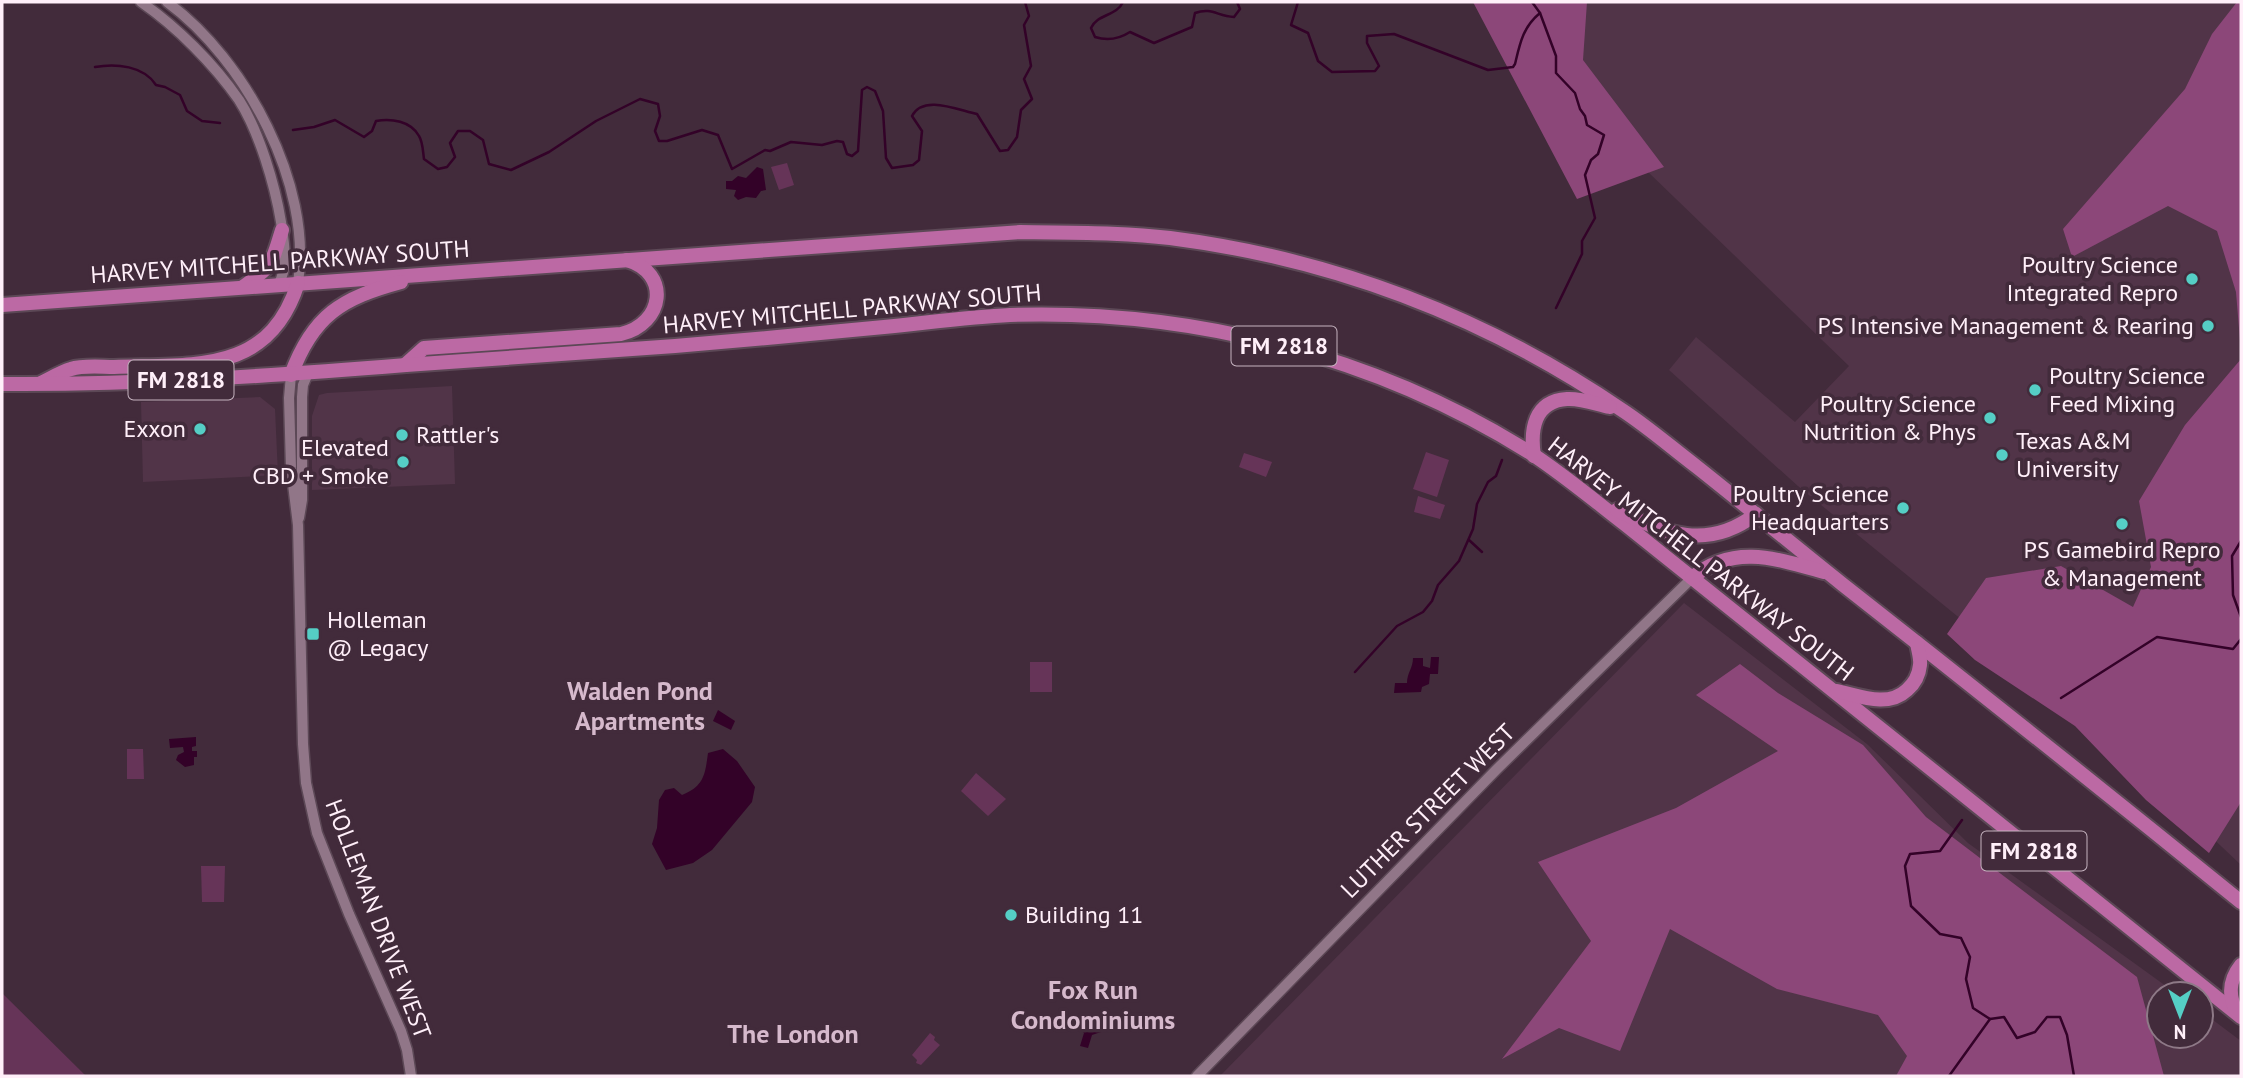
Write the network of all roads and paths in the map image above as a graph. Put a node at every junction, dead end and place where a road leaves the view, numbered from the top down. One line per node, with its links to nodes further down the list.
1 (141, 2): 3 (street)
2 (167, 2): 6 (street)
3 (282, 230): 7 (street); 8 (highway)
4 (626, 260): 5 (highway, HARVEY MITCHELL PARKWAY SOUTH); 10 (highway); 15 (highway, HARVEY MITCHELL PARKWAY SOUTH)
5 (434, 273): 6 (highway, HARVEY MITCHELL PARKWAY SOUTH); 12 (highway)
6 (298, 283): 7 (highway, HARVEY MITCHELL PARKWAY SOUTH); 14 (highway)
7 (278, 285): 8 (highway, HARVEY MITCHELL PARKWAY SOUTH)
8 (242, 288): 9 (highway, HARVEY MITCHELL PARKWAY SOUTH)
9 (4, 306)
10 (405, 365): 11 (highway, HARVEY MITCHELL PARKWAY SOUTH / FM 2818); 16 (highway, HARVEY MITCHELL PARKWAY SOUTH / FM 2818)
11 (308, 373): 12 (highway, HARVEY MITCHELL PARKWAY SOUTH / FM 2818); 19 (street, HOLLEMAN DRIVE WEST)
12 (291, 375): 14 (highway, HARVEY MITCHELL PARKWAY SOUTH / FM 2818); 19 (street, HOLLEMAN DRIVE WEST)
13 (2, 384): 14 (highway, HARVEY MITCHELL PARKWAY SOUTH / FM 2818)
14 (37, 385)
15 (1622, 410): 16 (highway); 18 (highway, HARVEY MITCHELL PARKWAY SOUTH)
16 (1534, 456): 17 (highway, HARVEY MITCHELL PARKWAY SOUTH / FM 2818)
17 (1590, 497): 18 (highway); 21 (highway, HARVEY MITCHELL PARKWAY SOUTH / FM 2818)
18 (1756, 514): 20 (highway, HARVEY MITCHELL PARKWAY SOUTH)
19 (298, 525): 27 (street, HOLLEMAN DRIVE WEST)
20 (1829, 573): 21 (highway); 22 (highway, HARVEY MITCHELL PARKWAY SOUTH)
21 (1692, 579): 23 (highway, HARVEY MITCHELL PARKWAY SOUTH / FM 2818); 28 (street, LUTHER STREET WEST)
22 (1917, 643): 23 (highway); 24 (highway, HARVEY MITCHELL PARKWAY SOUTH)
23 (1832, 690): 26 (highway, HARVEY MITCHELL PARKWAY SOUTH / FM 2818)
24 (2241, 901)
25 (2241, 965): 26 (highway)
26 (2239, 1015)
27 (411, 1076)
28 (1197, 1076)

